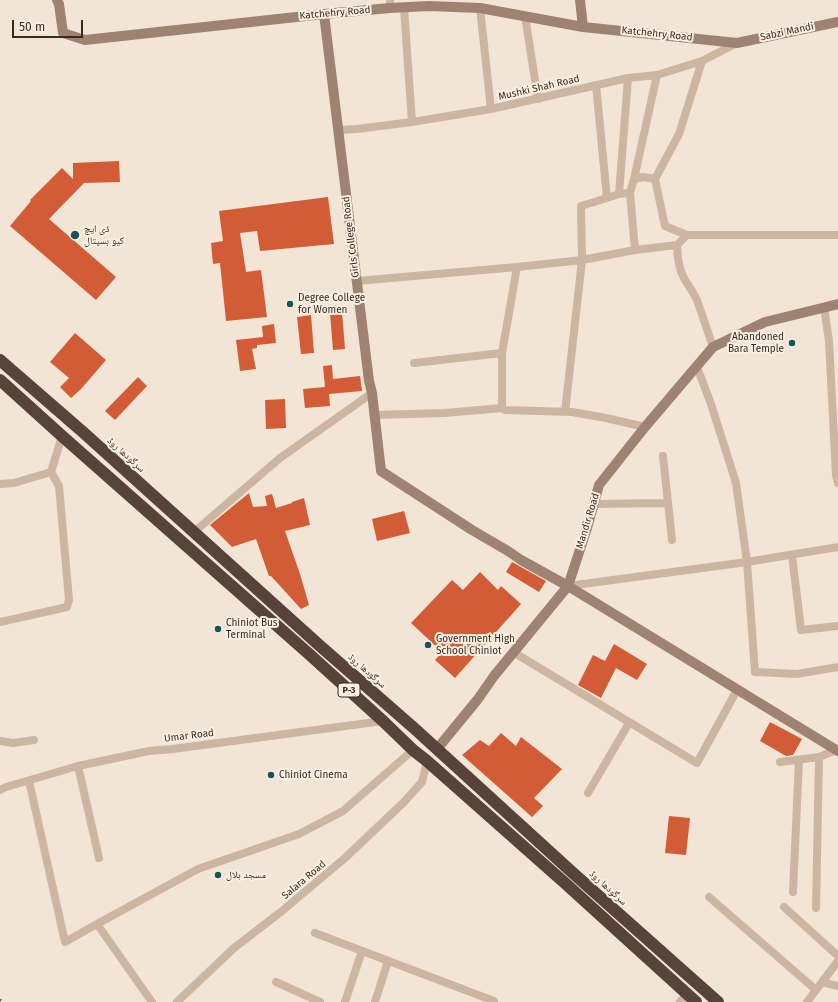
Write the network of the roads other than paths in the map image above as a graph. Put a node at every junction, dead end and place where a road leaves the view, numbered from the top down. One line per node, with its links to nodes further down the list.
1 (57, 0): 6 (street, Katchehry Road)
2 (580, 0): 9 (street)
3 (390, 4): 4 (street, Katchehry Road); 6 (street, Katchehry Road)
4 (404, 8): 5 (street, Katchehry Road); 17 (street)
5 (480, 8): 7 (street, Katchehry Road); 16 (street)
6 (324, 14): 18 (street, Girls College Road)
7 (524, 16): 9 (street, Katchehry Road); 15 (street)
8 (838, 22): 10 (street, Sabzi Mandi)
9 (583, 27): 10 (street, Katchehry Road)
10 (737, 43): 11 (street, Mushki Shah Road)
11 (702, 61): 12 (street, Mushki Shah Road); 20 (street)
12 (657, 75): 13 (street, Mushki Shah Road); 19 (street)
13 (628, 78): 14 (street, Mushki Shah Road); 22 (street)
14 (596, 85): 15 (street, Mushki Shah Road); 23 (street)
15 (538, 99): 16 (street, Mushki Shah Road)
16 (491, 109): 17 (street, Mushki Shah Road)
17 (412, 122): 18 (street, Mushki Shah Road)
18 (338, 130): 30 (street, Girls College Road)
19 (634, 179): 20 (street); 21 (street)
20 (655, 179): 24 (street)
21 (630, 193): 22 (street); 27 (street)
22 (619, 194): 23 (street)
23 (607, 198): 28 (street)
24 (687, 235): 25 (street); 26 (street)
25 (838, 235)
26 (677, 245): 27 (street); 33 (street)
27 (636, 250): 28 (street)
28 (582, 260): 29 (street); 41 (street)
29 (517, 267): 30 (street); 34 (street)
30 (357, 281): 39 (street, Girls College Road)
31 (838, 304): 32 (street, Mandir Road)
32 (824, 307): 33 (street, Mandir Road); 49 (street)
33 (713, 347): 37 (street, Mandir Road)
34 (502, 352): 36 (street); 40 (street)
35 (0, 360): 44 (highway, سرگودھا روڈ / P-3)
36 (414, 363)
37 (697, 367): 43 (street, Mandir Road); 57 (street)
38 (0, 380): 45 (highway, P-3)
39 (372, 393): 42 (street, Girls College Road); 53 (street)
40 (502, 408): 41 (street); 42 (street)
41 (565, 412): 43 (street)
42 (374, 415): 60 (street, Girls College Road)
43 (645, 427): 52 (street, Mandir Road)
44 (84, 433): 46 (highway); 53 (highway, سرگودھا روڈ / P-3)
45 (62, 436): 46 (highway, P-3); 48 (street)
46 (73, 446): 59 (highway, P-3)
47 (663, 456): 51 (street)
48 (51, 472): 50 (street); 61 (street)
49 (838, 483)
50 (0, 484)
51 (668, 503): 52 (street); 54 (street)
52 (594, 504): 60 (street, Mandir Road)
53 (194, 532): 58 (highway, سرگودھا روڈ / P-3)
54 (672, 540)
55 (838, 547): 56 (street)
56 (792, 555): 57 (street); 62 (street)
57 (747, 562): 60 (street); 66 (street)
58 (242, 575): 59 (highway); 63 (highway, سرگودھا روڈ / P-3)
59 (232, 586): 65 (highway, P-3)
60 (568, 586): 64 (street, Mandir Road); 67 (street, Girls College Road)
61 (0, 622)
62 (838, 626)
63 (319, 645): 65 (highway); 72 (highway, سرگودھا روڈ / P-3)
64 (513, 652): 69 (street); 72 (street, Mandir Road)
65 (309, 654): 68 (highway, P-3)
66 (838, 667)
67 (737, 690): 69 (street); 74 (street, Girls College Road)
68 (383, 721): 73 (highway, P-3); 79 (street, Umar Road)
69 (629, 723): 82 (street)
70 (34, 740): 71 (street)
71 (0, 741)
72 (437, 749): 84 (highway, سرگودھا روڈ / P-3)
73 (413, 750): 77 (highway, P-3); 90 (street)
74 (837, 751): 75 (street)
75 (819, 757): 76 (street); 89 (street)
76 (799, 760): 78 (street); 86 (street)
77 (427, 762): 85 (highway, P-3); 102 (street, Salara Road)
78 (780, 762)
79 (78, 766): 80 (street, Umar Road); 83 (street)
80 (29, 781): 81 (street, Umar Road); 90 (street)
81 (0, 790)
82 (588, 793)
83 (99, 858)
84 (574, 874): 85 (highway); 108 (highway, سرگودھا روڈ / P-3)
85 (566, 884): 100 (highway, P-3)
86 (793, 892)
87 (709, 897): 99 (street)
88 (784, 907): 93 (street)
89 (816, 908)
90 (97, 924): 101 (street)
91 (315, 933): 92 (street)
92 (362, 951): 94 (street); 104 (street)
93 (838, 956)
94 (388, 961): 105 (street); 106 (street)
95 (838, 961): 97 (street)
96 (276, 982): 103 (street)
97 (822, 982): 98 (street); 99 (street)
98 (838, 986)
99 (816, 990): 109 (street)
100 (684, 998): 107 (highway, P-3)
101 (152, 1002)
102 (177, 1002)
103 (320, 1002)
104 (345, 1002)
105 (375, 1002)
106 (494, 1002)
107 (696, 1002)
108 (718, 1002)
109 (807, 1002)

